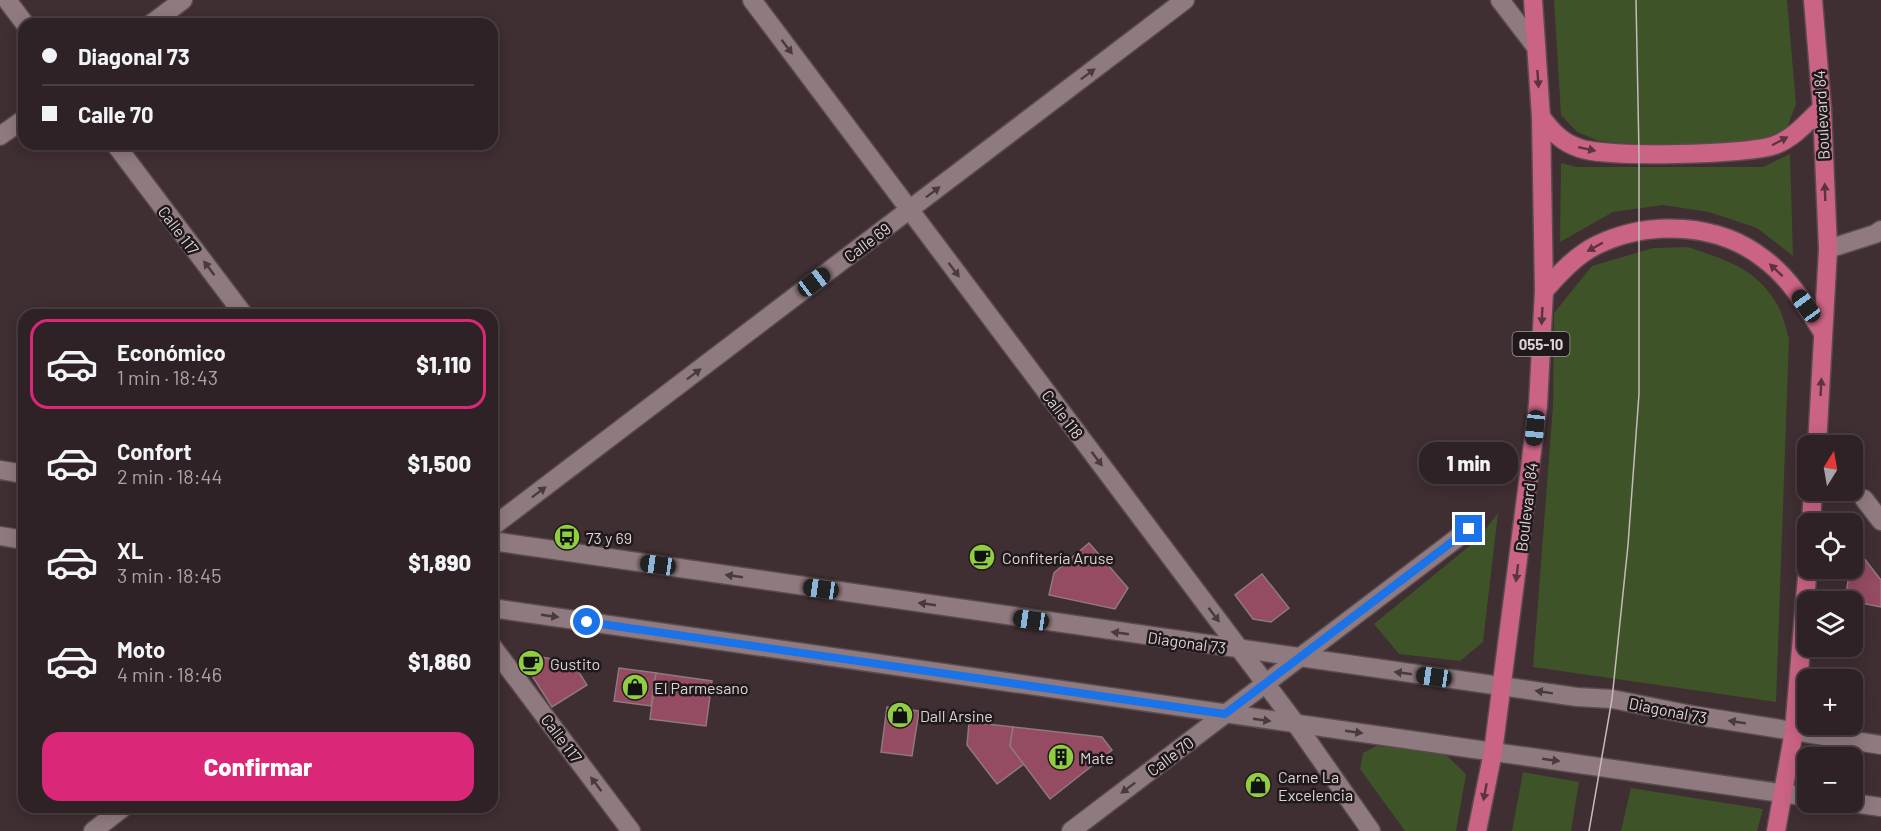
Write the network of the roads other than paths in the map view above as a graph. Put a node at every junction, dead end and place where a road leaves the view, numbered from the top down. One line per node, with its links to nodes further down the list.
1 (7, 0): 8 (street)
2 (183, 0): 9 (street)
3 (752, 0): 16 (street, Calle 118, one-way to 16)
4 (1185, 0): 16 (street, Calle 69, one-way to 4)
5 (1500, 0): 10 (street)
6 (1533, 0): 10 (highway, Boulevard 84 / 055-10)
7 (1813, 0): 11 (highway, Boulevard 84)
8 (20, 18)
9 (159, 18)
10 (1536, 47): 12 (highway, Boulevard 84 / 055-10, one-way to 12)
11 (1822, 108): 12 (highway, one-way to 11); 18 (highway, Boulevard 84, one-way to 11)
12 (1541, 117): 19 (highway, Boulevard 84 / 055-10)
13 (18, 123): 14 (street)
14 (0, 136)
15 (120, 150): 20 (street, Calle 117, one-way to 15)
16 (909, 210): 27 (street, Calle 69, one-way to 16); 34 (street, Calle 118, one-way to 34)
17 (1881, 230): 18 (street)
18 (1828, 249): 21 (highway, Boulevard 84)
19 (1544, 291): 21 (highway, one-way to 19); 38 (highway, Boulevard 84 / 055-10, one-way to 38)
20 (239, 309)
21 (1824, 333): 22 (highway, Boulevard 84, one-way to 21)
22 (1818, 435)
23 (0, 470): 24 (street)
24 (18, 473)
25 (1864, 499): 26 (street)
26 (1881, 520)
27 (498, 522)
28 (1469, 529): 36 (street, Calle 70)
29 (0, 537): 30 (street)
30 (18, 539)
31 (498, 542): 34 (street, Diagonal 73, one-way to 31)
32 (1807, 579): 41 (highway)
33 (498, 609): 39 (street, one-way to 39)
34 (1240, 650): 36 (street, Diagonal 73); 37 (street, Calle 118)
35 (498, 654): 50 (street, Calle 117, one-way to 35)
36 (1298, 658): 37 (street, Calle 70); 38 (street, Diagonal 73, one-way to 36)
37 (1266, 683): 39 (street, Calle 70); 40 (street, Calle 118)
38 (1503, 686): 41 (street, Diagonal 73, one-way to 38); 43 (highway, Boulevard 84 / 055-10)
39 (1225, 714): 40 (street, one-way to 40); 51 (street, Calle 70, one-way to 51)
40 (1296, 724): 43 (street, one-way to 43); 52 (street, Calle 118)
41 (1794, 731): 42 (street, Diagonal 73); 44 (highway)
42 (1881, 745)
43 (1493, 752): 44 (street, one-way to 44); 53 (highway, Boulevard 84 / 055-10, one-way to 53)
44 (1784, 794): 45 (street); 54 (highway)
45 (1797, 796)
46 (1863, 804): 47 (street)
47 (1881, 807)
48 (116, 813): 49 (street)
49 (93, 831)
50 (631, 831)
51 (1071, 831)
52 (1371, 831)
53 (1477, 831)
54 (1776, 831)

